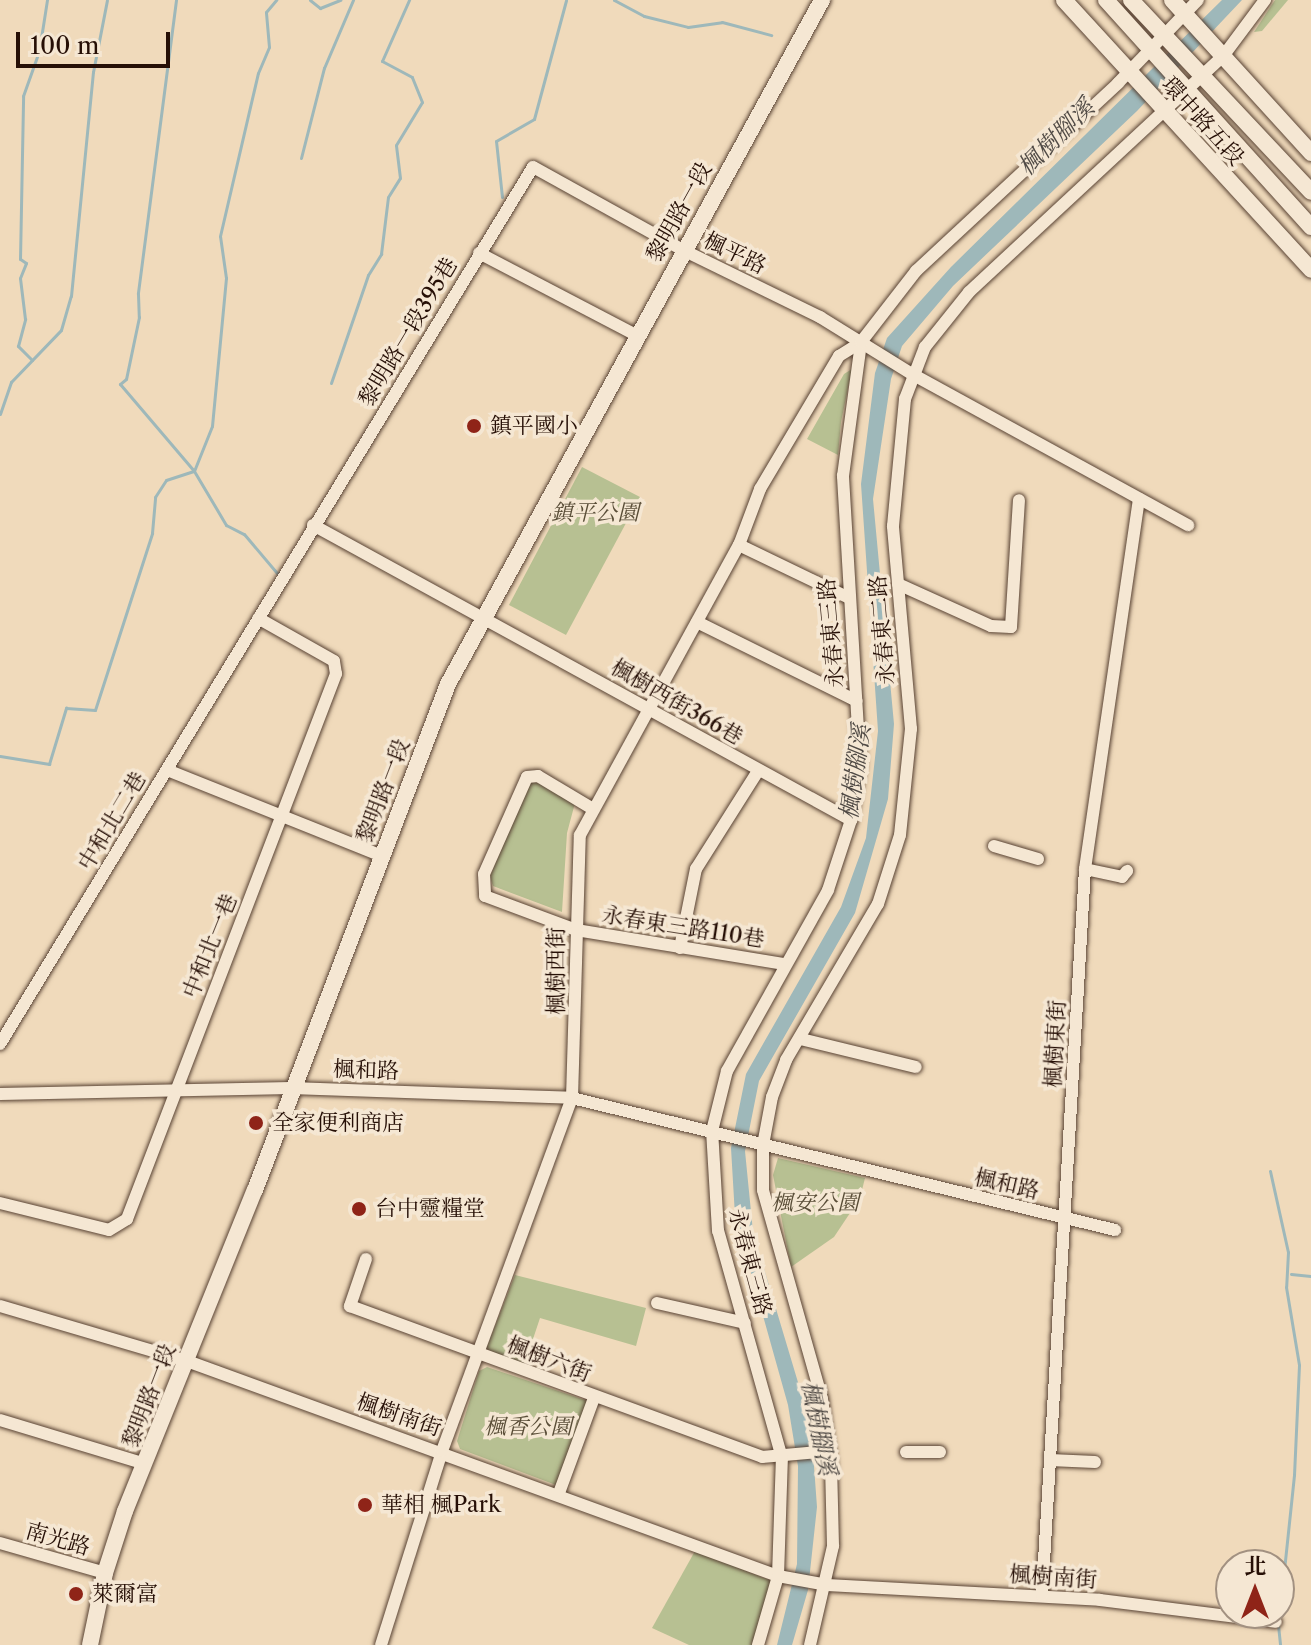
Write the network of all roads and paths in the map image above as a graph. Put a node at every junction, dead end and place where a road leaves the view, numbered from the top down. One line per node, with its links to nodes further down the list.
1 (822, 0): 20 (main road, 黎明路一段)
2 (1064, 0): 12 (main road, 環中路五段)
3 (1106, 0): 10 (main road, 環中路五段)
4 (1131, 0): 9 (main road, 環中路五段)
5 (1172, 0): 8 (main road)
6 (1198, 0): 8 (street)
7 (1265, 0): 11 (street, 永春東二路)
8 (1186, 15): 9 (street); 11 (main road)
9 (1164, 36): 10 (street); 13 (main road, 環中路五段)
10 (1149, 51): 12 (street); 14 (main road, 環中路五段)
11 (1222, 52): 13 (street, 永春東二路); 16 (main road)
12 (1129, 71): 15 (main road, 環中路五段); 24 (street)
13 (1198, 73): 14 (street, 永春東二路); 18 (main road, 環中路五段)
14 (1182, 89): 15 (street, 永春東二路); 19 (main road, 環中路五段)
15 (1160, 106): 22 (main road, 環中路五段); 25 (street, 永春東二路)
16 (1311, 153)
17 (541, 170): 20 (street, 楓平路); 21 (street, 黎明路一段395巷)
18 (1311, 192)
19 (1311, 227)
20 (683, 250): 23 (main road, 黎明路一段); 24 (street, 楓平路)
21 (479, 253): 23 (street); 28 (street, 黎明路一段395巷)
22 (1311, 270)
23 (636, 335): 33 (main road, 黎明路一段)
24 (865, 345): 25 (street, 楓平路); 30 (street, 楓樹西街); 32 (street, 永春東三路)
25 (912, 374): 26 (street); 31 (street, 永春東二路)
26 (1139, 499): 29 (street); 46 (street, 楓樹東街)
27 (1019, 500): 31 (street)
28 (313, 525): 33 (street); 34 (street, 黎明路一段395巷)
29 (1188, 525)
30 (739, 545): 32 (street); 35 (street, 楓樹西街)
31 (898, 584): 51 (street, 永春東二路)
32 (849, 598): 36 (street, 永春東三路)
33 (485, 615): 37 (street, 楓樹西街366巷); 44 (main road, 黎明路一段)
34 (258, 618): 38 (street, 中和北二巷); 41 (street, 中和北一巷)
35 (697, 622): 36 (street); 37 (street, 楓樹西街)
36 (857, 701): 42 (street, 永春東三路)
37 (650, 710): 39 (street, 楓樹西街366巷); 40 (street, 楓樹西街)
38 (167, 770): 41 (street); 52 (street, 中和北二巷)
39 (758, 771): 42 (street, 楓樹西街366巷); 49 (street)
40 (593, 809): 48 (street, 楓樹西街); 48 (street, 永春東三路110巷)
41 (281, 816): 44 (street); 55 (street, 中和北一巷)
42 (851, 820): 50 (street, 永春東三路)
43 (994, 846): 45 (street)
44 (382, 856): 54 (main road, 黎明路一段)
45 (1038, 859)
46 (1085, 869): 47 (street); 61 (street, 楓樹東街)
47 (1127, 871)
48 (576, 930): 49 (street, 永春東三路110巷); 57 (street, 楓樹西街)
49 (680, 948): 50 (street, 永春東三路110巷)
50 (783, 964): 58 (street, 永春東三路)
51 (801, 1039): 53 (street); 59 (street, 永春東二路)
52 (0, 1044)
53 (916, 1067)
54 (291, 1088): 55 (street, 楓和路); 57 (street, 楓和路); 68 (main road, 黎明路一段)
55 (174, 1089): 56 (street, 楓和路); 60 (street, 中和北一巷)
56 (0, 1094)
57 (572, 1098): 58 (street, 楓和路); 67 (street, 楓樹西街)
58 (712, 1131): 59 (street, 楓和路); 66 (street, 永春東三路)
59 (757, 1143): 61 (street, 楓和路); 72 (street, 永春東二路)
60 (0, 1203)
61 (1065, 1218): 62 (street, 楓和路); 76 (street, 楓樹東街)
62 (1115, 1230)
63 (366, 1259): 67 (street, 楓樹六街)
64 (657, 1303): 66 (street)
65 (0, 1306): 68 (street, 楓樹南街)
66 (745, 1323): 75 (street, 永春東三路)
67 (480, 1354): 69 (street, 楓樹六街); 71 (street, 楓樹西街)
68 (187, 1361): 71 (street, 楓樹南街); 78 (main road, 黎明路一段)
69 (594, 1398): 75 (street, 楓樹六街); 79 (street)
70 (0, 1420): 78 (street)
71 (442, 1451): 79 (street, 楓樹南街); 87 (street, 楓樹西街)
72 (830, 1451): 75 (street, 楓樹六街); 83 (street, 永春東二路)
73 (906, 1452): 74 (street)
74 (940, 1452)
75 (782, 1458): 82 (street, 永春東三路)
76 (1050, 1460): 77 (street); 84 (street, 楓樹東街)
77 (1095, 1462)
78 (146, 1464): 81 (main road, 黎明路一段)
79 (559, 1493): 82 (street, 楓樹南街)
80 (0, 1543): 81 (street, 南光路)
81 (105, 1573): 86 (main road, 黎明路一段)
82 (778, 1576): 83 (street, 楓樹南街); 88 (street, 永春東三路)
83 (827, 1585): 84 (street, 楓樹南街); 89 (street, 永春東二路)
84 (1042, 1595): 85 (street, 楓樹南街)
85 (1215, 1615)
86 (90, 1645)
87 (381, 1645)
88 (758, 1645)
89 (810, 1645)

